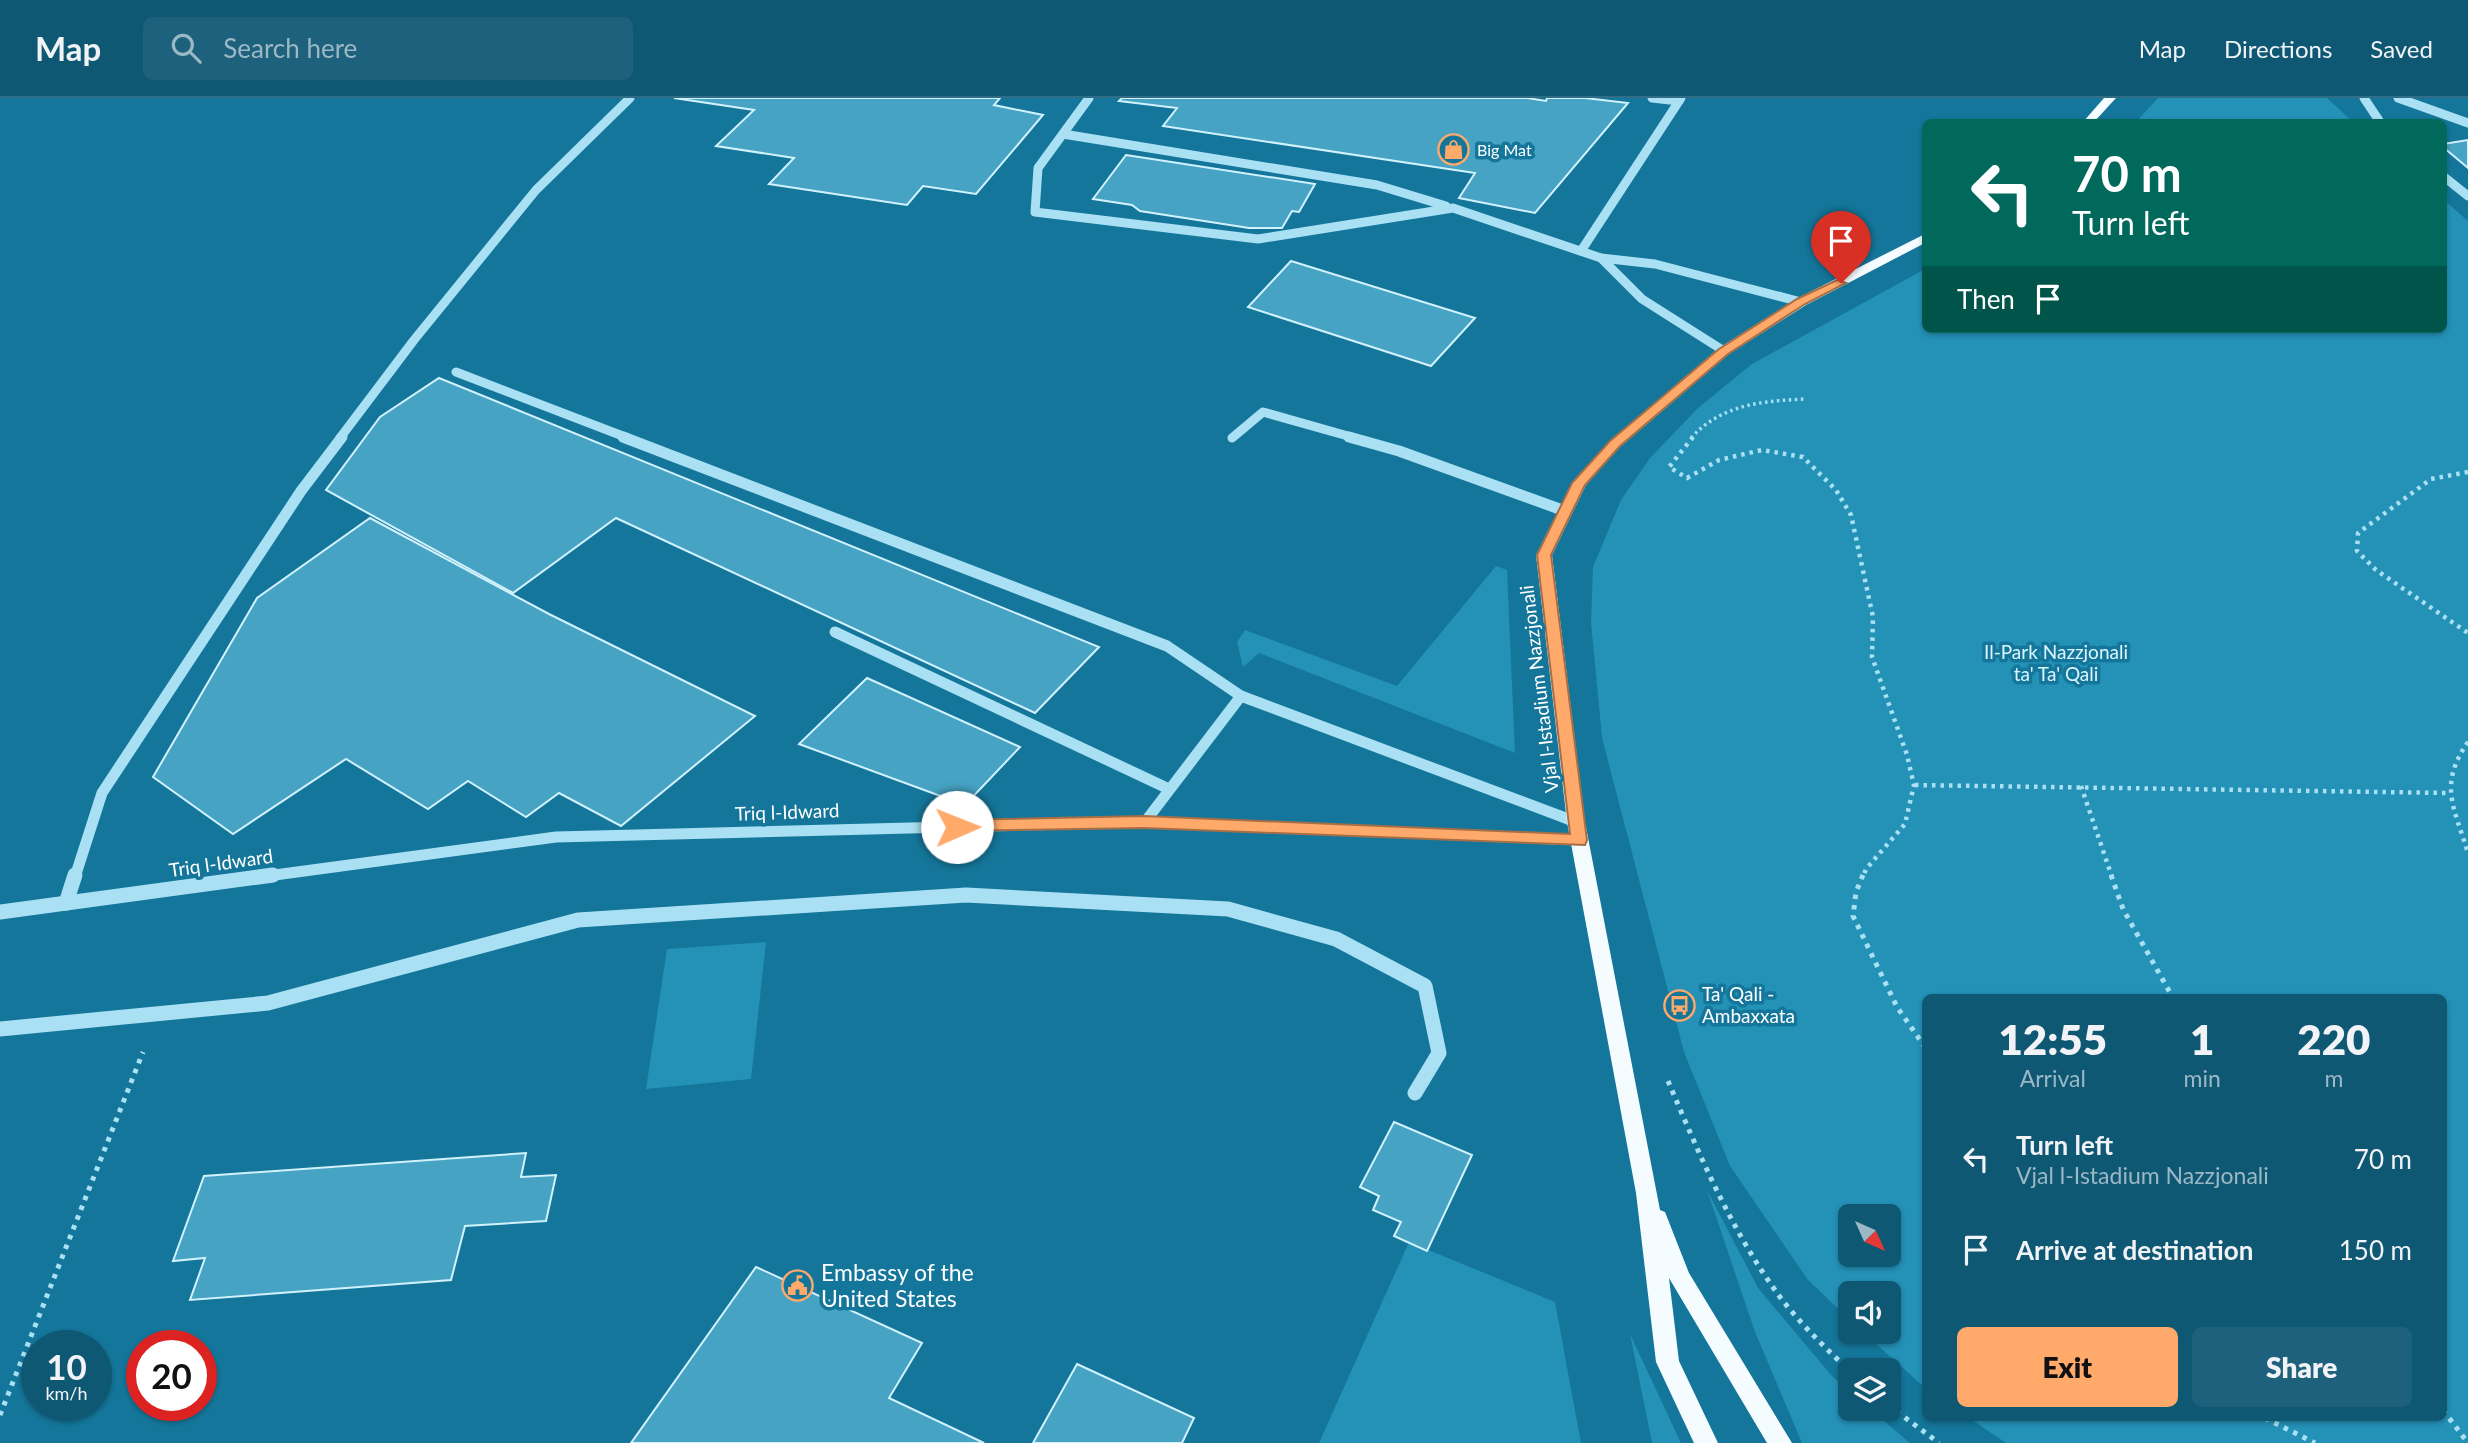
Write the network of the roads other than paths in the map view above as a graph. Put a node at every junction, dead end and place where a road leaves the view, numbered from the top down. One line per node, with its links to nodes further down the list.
1 (630, 98): 29 (street)
2 (1089, 98): 11 (street)
3 (1652, 98): 7 (street)
4 (2110, 98): 8 (main road)
5 (2364, 98): 9 (street)
6 (2398, 98): 10 (street)
7 (1680, 100): 16 (lane)
8 (2091, 119)
9 (2378, 119)
10 (2468, 123)
11 (1063, 134): 14 (lane); 14 (street)
12 (2447, 179): 13 (street)
13 (2468, 196)
14 (1453, 208): 16 (street)
15 (1922, 240): 18 (main road, Vjal l-Istadium Nazzjonali)
16 (1581, 250): 17 (street)
17 (1601, 258): 18 (street); 19 (street)
18 (1801, 302): 19 (main road, Vjal l-Istadium Nazzjonali)
19 (1724, 351): 22 (main road, Vjal l-Istadium Nazzjonali)
20 (456, 372): 24 (street)
21 (1231, 438): 22 (street)
22 (1565, 511): 27 (main road, Vjal l-Istadium Nazzjonali)
23 (835, 632): 25 (street)
24 (1241, 696): 25 (street); 27 (street)
25 (1169, 789): 26 (street)
26 (1144, 822): 28 (street, Triq l-Idward); 29 (street, Triq l-Idward)
27 (1576, 822): 28 (main road, Vjal l-Istadium Nazzjonali)
28 (1579, 840): 33 (main road, Vjal l-Istadium Nazzjonali)
29 (66, 903): 30 (street, Triq l-Idward)
30 (0, 912)
31 (0, 1029): 32 (street)
32 (1415, 1093)
33 (1647, 1193): 34 (main road); 35 (main road)
34 (1706, 1443)
35 (1780, 1443)

